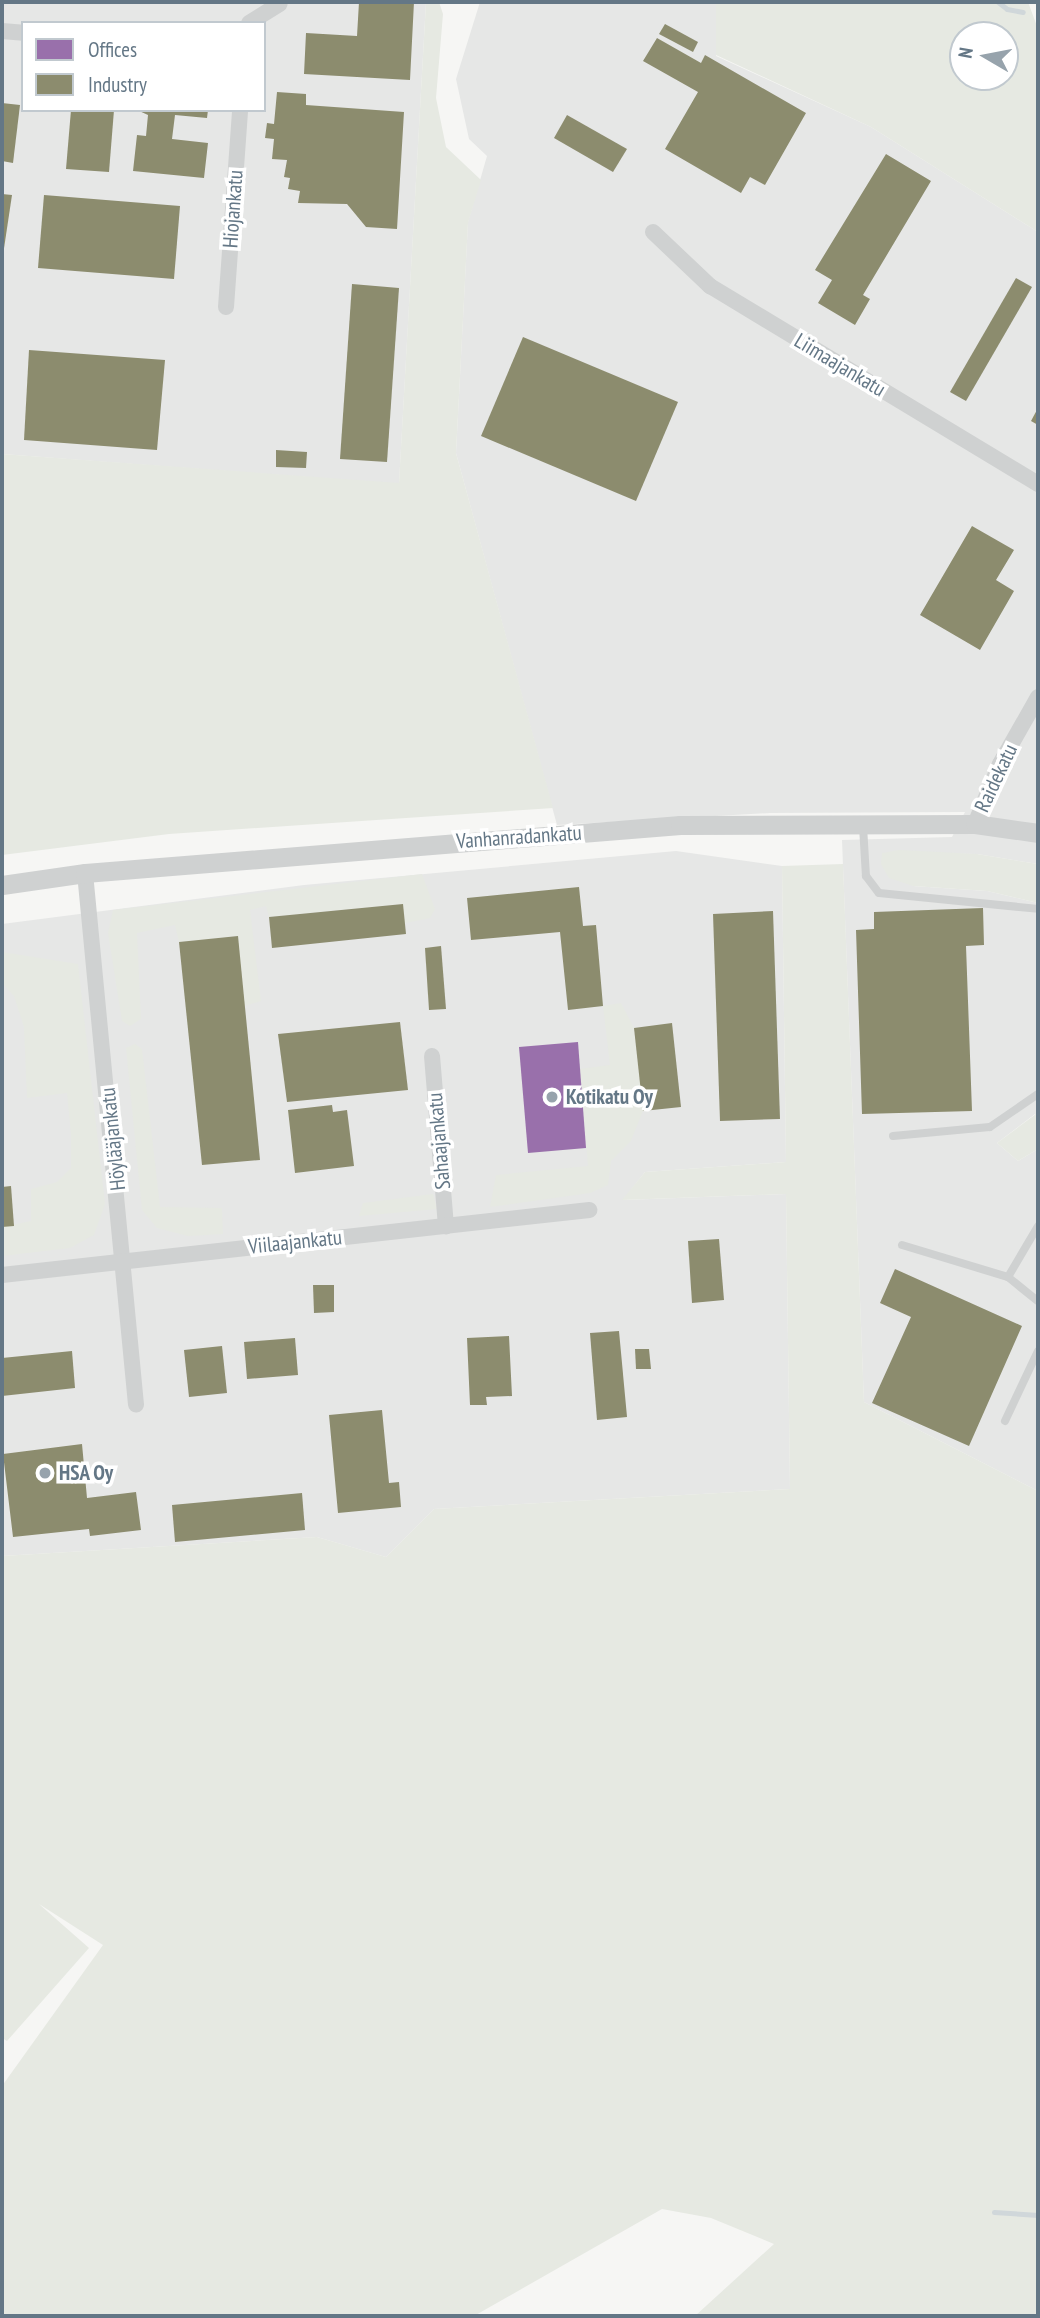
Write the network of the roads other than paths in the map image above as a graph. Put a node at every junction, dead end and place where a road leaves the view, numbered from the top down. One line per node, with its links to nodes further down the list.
1 (279, 4): 2 (street)
2 (252, 21)
3 (2, 31): 4 (street)
4 (21, 33)
5 (240, 112): 7 (street, Hiojankatu)
6 (653, 232): 8 (street, Liimaajankatu)
7 (226, 307)
8 (1038, 484)
9 (1038, 697): 11 (street, Raidekatu)
10 (863, 823): 11 (street, Vanhanradankatu); 13 (street, Vanhanradankatu); 15 (lane)
11 (975, 824): 12 (street, Vanhanradankatu)
12 (1038, 833)
13 (85, 873): 14 (street, Vanhanradankatu); 23 (street, Höylääjankatu)
14 (2, 885)
15 (1038, 909)
16 (432, 1056): 20 (street, Sahaajankatu)
17 (1038, 1094): 18 (lane)
18 (893, 1136)
19 (589, 1210): 20 (street, Viilaajankatu)
20 (446, 1226): 23 (street, Viilaajankatu)
21 (1038, 1226): 25 (lane)
22 (902, 1245): 25 (lane)
23 (125, 1259): 24 (street, Viilaajankatu); 28 (street, Höylääjankatu)
24 (2, 1275)
25 (1008, 1277): 26 (lane)
26 (1038, 1301)
27 (1038, 1351): 29 (lane)
28 (136, 1405)
29 (1005, 1420)

